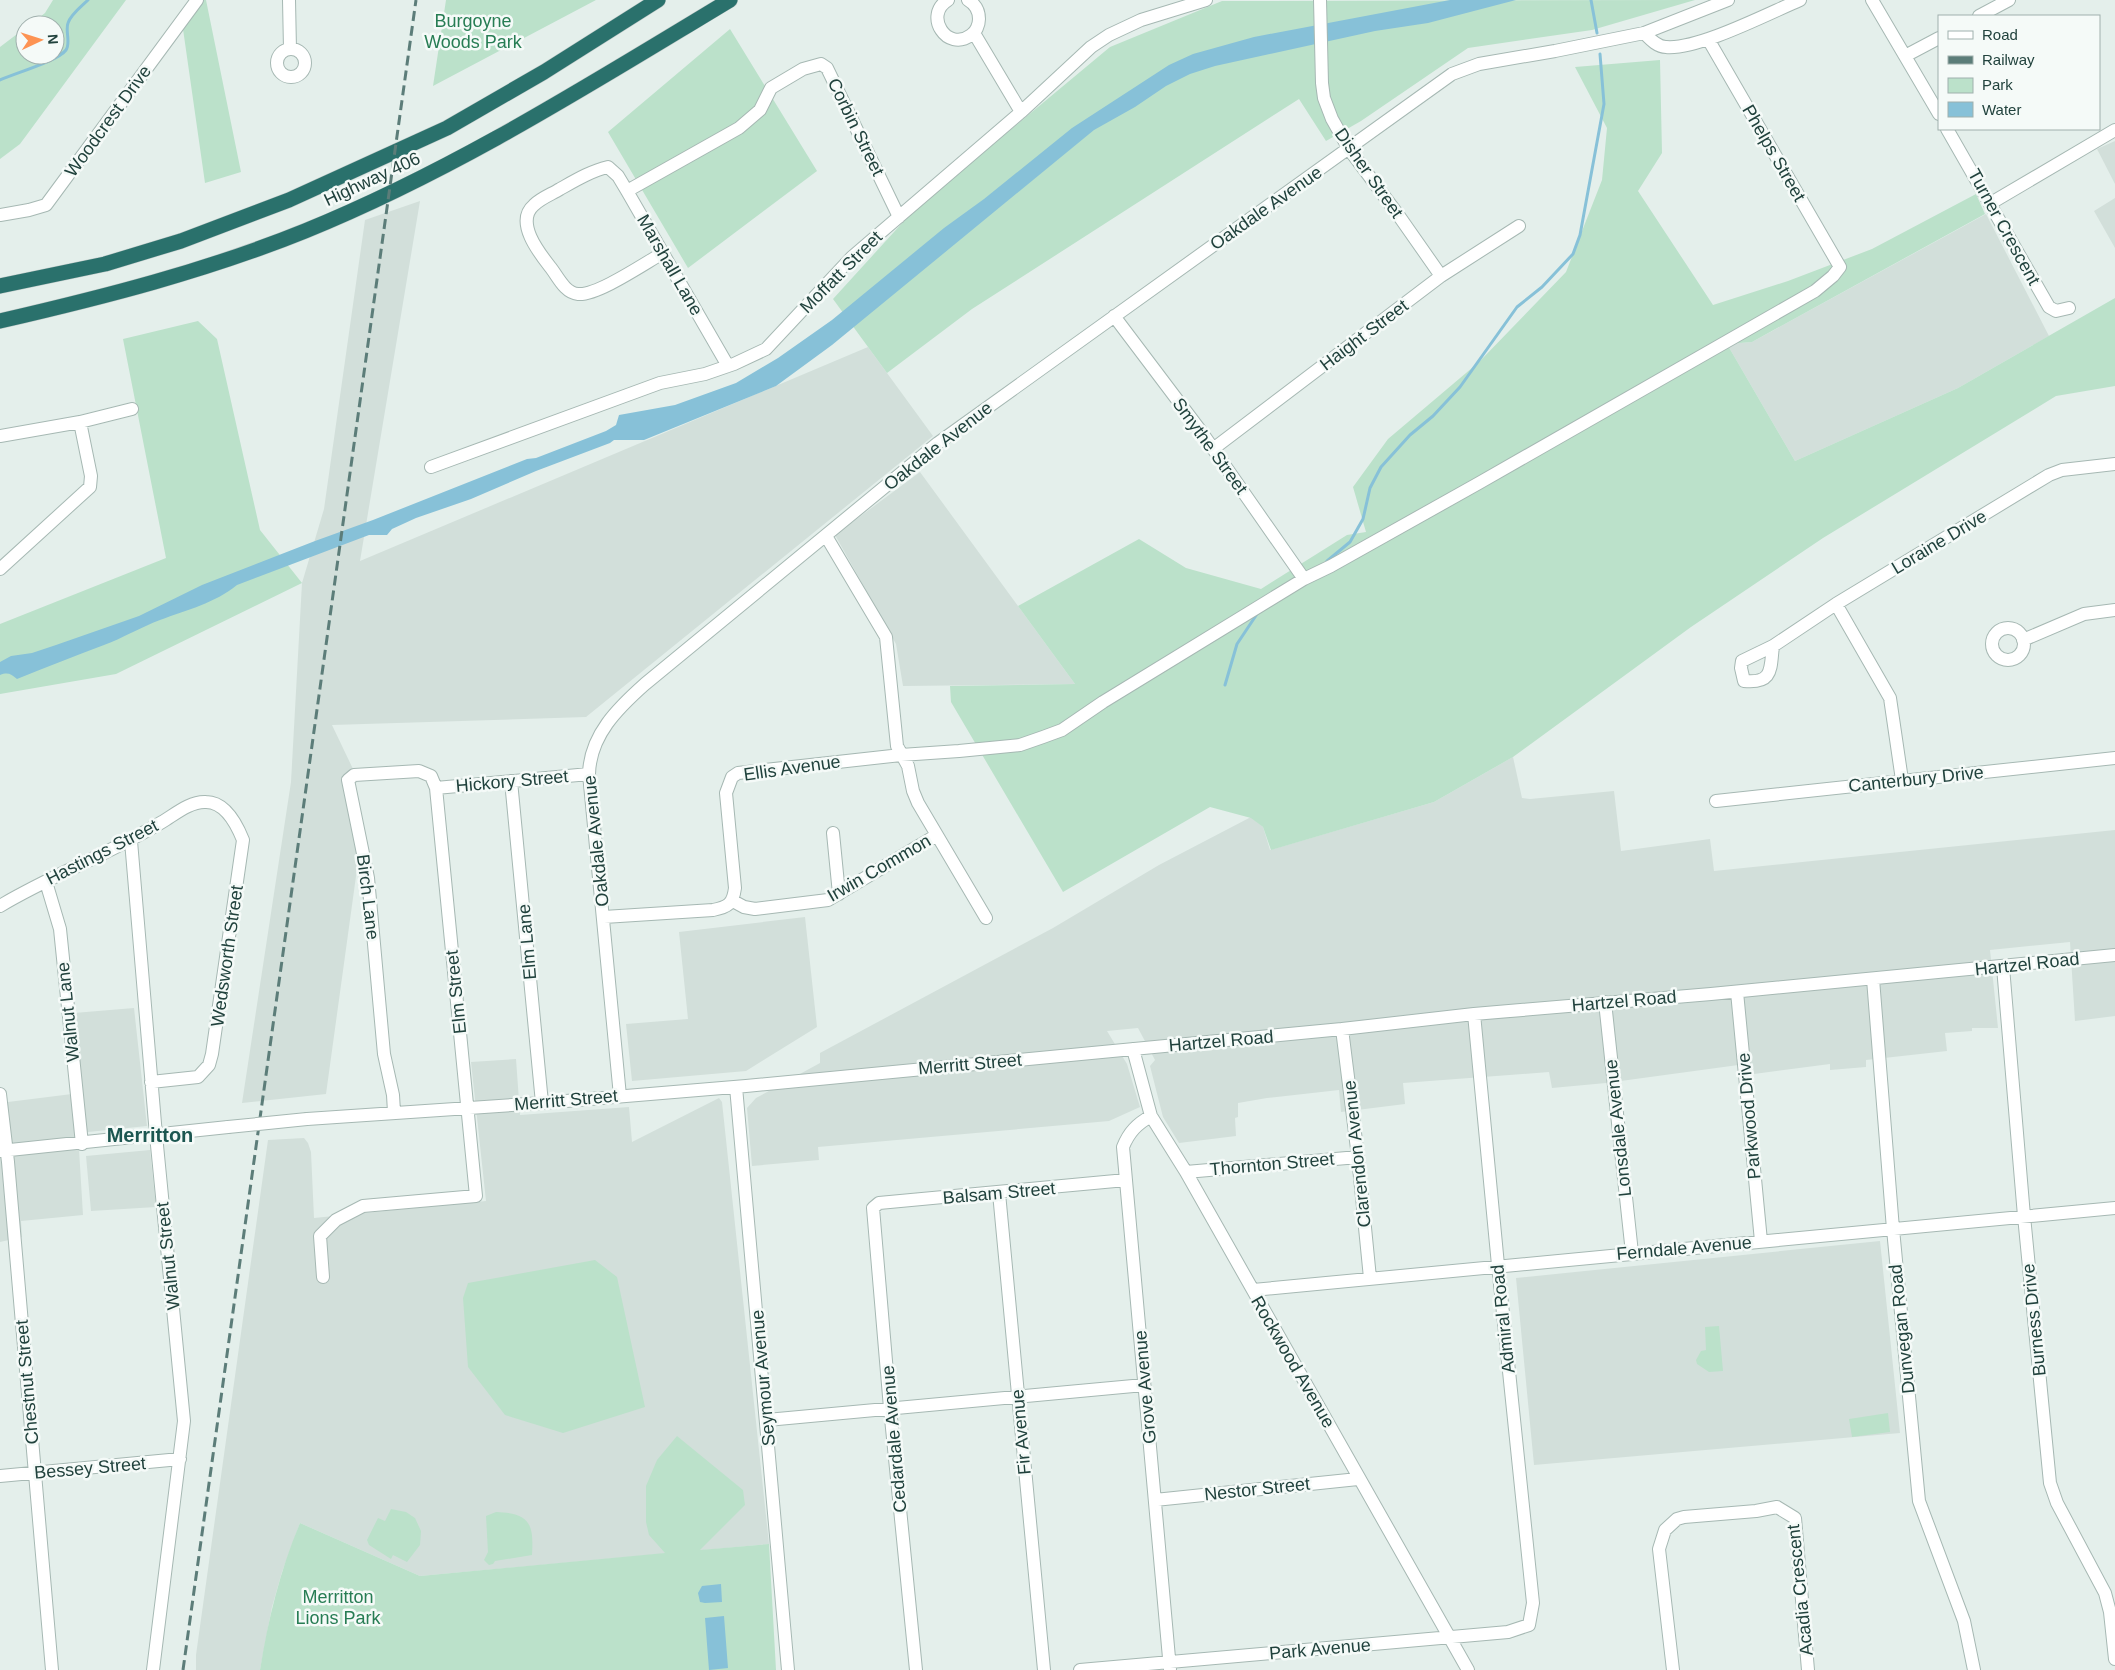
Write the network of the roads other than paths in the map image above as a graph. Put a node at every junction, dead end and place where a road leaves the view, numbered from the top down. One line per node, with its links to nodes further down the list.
1 (197, 0): 27 (street, Woodcrest Drive)
2 (289, 0): 18 (street)
3 (658, 0): 32 (highway, Highway 406)
4 (730, 0): 35 (highway, Highway 406)
5 (948, 0): 14 (street)
6 (968, 0): 14 (street)
7 (1206, 0): 20 (street, Moffatt Street)
8 (1320, 0): 24 (street, Disher Street)
9 (1728, 0): 15 (street)
10 (1800, 0): 16 (street)
11 (1872, 0): 19 (street)
12 (2010, 0): 13 (street)
13 (1981, 15)
14 (974, 33): 20 (street)
15 (1644, 33): 16 (street); 24 (street, Oakdale Avenue)
16 (1708, 39): 45 (street, Phelps Street)
17 (1938, 39): 19 (street)
18 (290, 49)
19 (1904, 56): 21 (street)
20 (1021, 112): 28 (street, Moffatt Street)
21 (1938, 112)
22 (1948, 130): 26 (street, Turner Crescent)
23 (2115, 130): 26 (street)
24 (1349, 149): 31 (street, Disher Street); 34 (street, Oakdale Avenue)
25 (627, 191): 28 (street, Corbin Street); 30 (street, Marshall Lane); 30 (street, Marshall Lane)
26 (1991, 203): 33 (street, Turner Crescent)
27 (0, 215)
28 (899, 217): 36 (street, Moffatt Street)
29 (1519, 226): 31 (street, Haight Street)
30 (663, 252): 36 (street, Marshall Lane)
31 (1441, 276): 40 (street, Haight Street)
32 (0, 286)
33 (2069, 308)
34 (1114, 316): 40 (street, Smythe Street); 43 (street, Oakdale Avenue)
35 (0, 321)
36 (728, 366): 42 (street, Moffatt Street)
37 (132, 409): 38 (street)
38 (80, 422): 39 (street); 44 (street)
39 (0, 436)
40 (1214, 449): 45 (street, Smythe Street)
41 (2115, 464): 46 (street, Loraine Drive)
42 (432, 466)
43 (826, 536): 50 (street); 52 (street, Oakdale Avenue)
44 (0, 569)
45 (1304, 579): 50 (street)
46 (1836, 604): 49 (street, Loraine Drive); 53 (street)
47 (2115, 610): 48 (street)
48 (2023, 640)
49 (1773, 646)
50 (901, 755): 59 (street); 63 (street, Ellis Avenue)
51 (2115, 758): 53 (street, Canterbury Drive)
52 (589, 774): 54 (street, Hickory Street); 65 (street, Oakdale Avenue)
53 (1902, 780): 56 (street, Canterbury Drive)
54 (511, 781): 55 (street, Hickory Street); 79 (street, Elm Lane)
55 (436, 788): 80 (street, Elm Street); 81 (street, Birch Lane)
56 (1716, 801)
57 (206, 802): 60 (street, Hastings Street); 75 (street, Wedsworth Street)
58 (833, 832): 62 (street)
59 (937, 835): 62 (street, Irwin Common); 66 (street)
60 (131, 841): 61 (street, Hastings Street); 75 (street, Walnut Street)
61 (46, 882): 64 (street, Hastings Street); 84 (street, Walnut Lane)
62 (839, 894): 63 (street, Irwin Common)
63 (733, 901): 65 (street)
64 (0, 906)
65 (604, 917): 78 (street, Oakdale Avenue)
66 (986, 918)
67 (2115, 955): 68 (street, Hartzel Road)
68 (2003, 967): 69 (street, Hartzel Road); 92 (street, Burness Drive)
69 (1873, 979): 70 (street, Hartzel Road); 93 (street, Dunvegan Road)
70 (1737, 992): 71 (street, Hartzel Road); 94 (street, Parkwood Drive)
71 (1605, 1002): 72 (street, Hartzel Road); 95 (street, Lonsdale Avenue)
72 (1474, 1014): 73 (street, Hartzel Road); 96 (street, Admiral Road)
73 (1342, 1030): 74 (street, Hartzel Road); 86 (street, Clarendon Avenue)
74 (1133, 1049): 76 (street, Merritt Street); 82 (street, Rockwood Avenue)
75 (151, 1082): 83 (street, Walnut Street)
76 (736, 1087): 78 (street, Merritt Street); 103 (street, Seymour Avenue)
77 (0, 1094): 85 (street, Chestnut Street)
78 (620, 1096): 79 (street, Merritt Street)
79 (542, 1103): 80 (street, Merritt Street)
80 (467, 1107): 81 (street, Merritt Street); 97 (street, Elm Street)
81 (394, 1112): 83 (street, Merritt Street, bridge)
82 (1152, 1116): 87 (street, Rockwood Avenue); 88 (street, Grove Avenue)
83 (156, 1135): 84 (street, Merritt Street); 104 (street, Walnut Street)
84 (82, 1144): 85 (street, Merritt Street)
85 (4, 1151): 105 (street, Chestnut Street)
86 (1358, 1157): 87 (street, Thornton Street); 98 (street, Clarendon Avenue)
87 (1186, 1172): 99 (street, Rockwood Avenue)
88 (1126, 1180): 89 (street, Balsam Street); 100 (street, Grove Avenue)
89 (999, 1193): 90 (street, Balsam Street); 101 (street, Fir Avenue)
90 (873, 1208): 102 (street, Cedardale Avenue)
91 (2115, 1208): 92 (street, Ferndale Avenue)
92 (2024, 1216): 93 (street, Ferndale Avenue); 111 (street, Burness Drive)
93 (1892, 1229): 94 (street, Ferndale Avenue); 122 (street, Dunvegan Road)
94 (1761, 1241): 95 (street, Ferndale Avenue)
95 (1632, 1253): 96 (street, Ferndale Avenue)
96 (1498, 1265): 98 (street, Ferndale Avenue); 109 (street, Admiral Road)
97 (323, 1277)
98 (1370, 1278): 99 (street, Ferndale Avenue)
99 (1253, 1290): 107 (street, Rockwood Avenue)
100 (1144, 1385): 101 (street); 108 (street, Grove Avenue)
101 (1018, 1396): 102 (street); 117 (street, Fir Avenue)
102 (890, 1408): 103 (street); 116 (street, Cedardale Avenue)
103 (767, 1420): 115 (street, Seymour Avenue)
104 (180, 1459): 105 (street, Bessey Street); 114 (street, Walnut Street)
105 (35, 1473): 106 (street, Bessey Street); 113 (street, Chestnut Street)
106 (0, 1476)
107 (1358, 1479): 108 (street, Nestor Street); 110 (street, Rockwood Avenue)
108 (1155, 1500): 112 (street, Grove Avenue)
109 (1529, 1625): 110 (street, Park Avenue)
110 (1449, 1637): 112 (street, Park Avenue); 119 (street, Rockwood Avenue)
111 (2115, 1659)
112 (1169, 1666): 118 (street, Park Avenue)
113 (52, 1670)
114 (153, 1670)
115 (788, 1670)
116 (916, 1670)
117 (1044, 1670)
118 (1080, 1670)
119 (1468, 1670)
120 (1673, 1670): 121 (street, Acadia Crescent)
121 (1808, 1670)
122 (1974, 1670)

